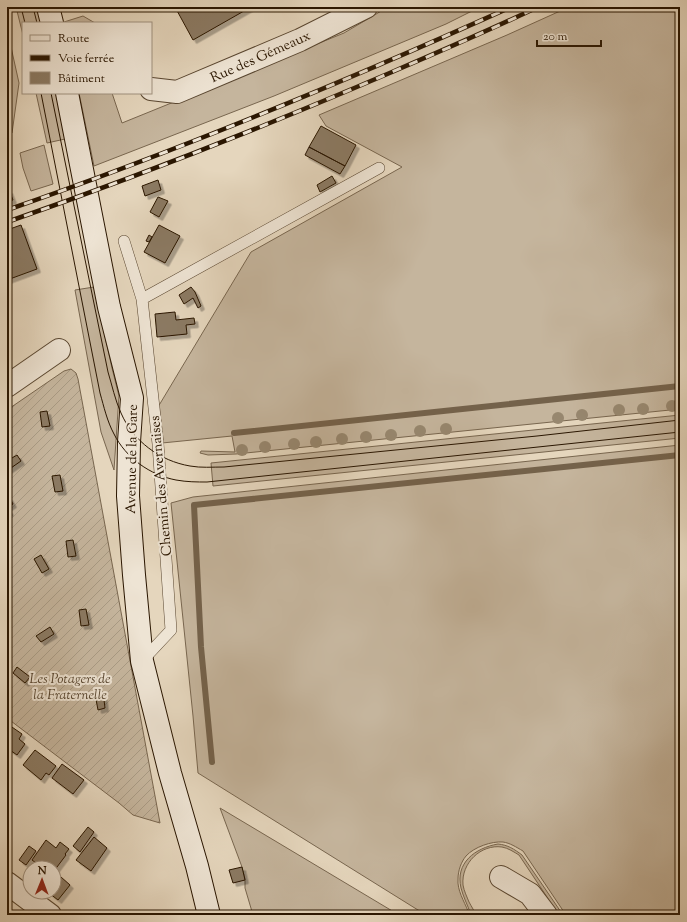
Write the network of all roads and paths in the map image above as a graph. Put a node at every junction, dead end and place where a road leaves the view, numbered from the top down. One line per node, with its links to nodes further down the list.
1 (48, 7): 3 (main road)
2 (366, 7): 4 (main road, Rue des Gémeaux)
3 (52, 22)
4 (152, 89)
5 (67, 94): 11 (main road, Avenue de la Gare)
6 (379, 168): 8 (lane)
7 (124, 241): 8 (lane, Chemin des Avernaises)
8 (142, 299): 11 (lane, Chemin des Avernaises)
9 (59, 350): 10 (main road)
10 (7, 386)
11 (142, 661): 15 (main road, Avenue de la Gare)
12 (501, 876): 16 (main road)
13 (7, 883): 14 (main road)
14 (50, 915)
15 (209, 915)
16 (546, 915)

